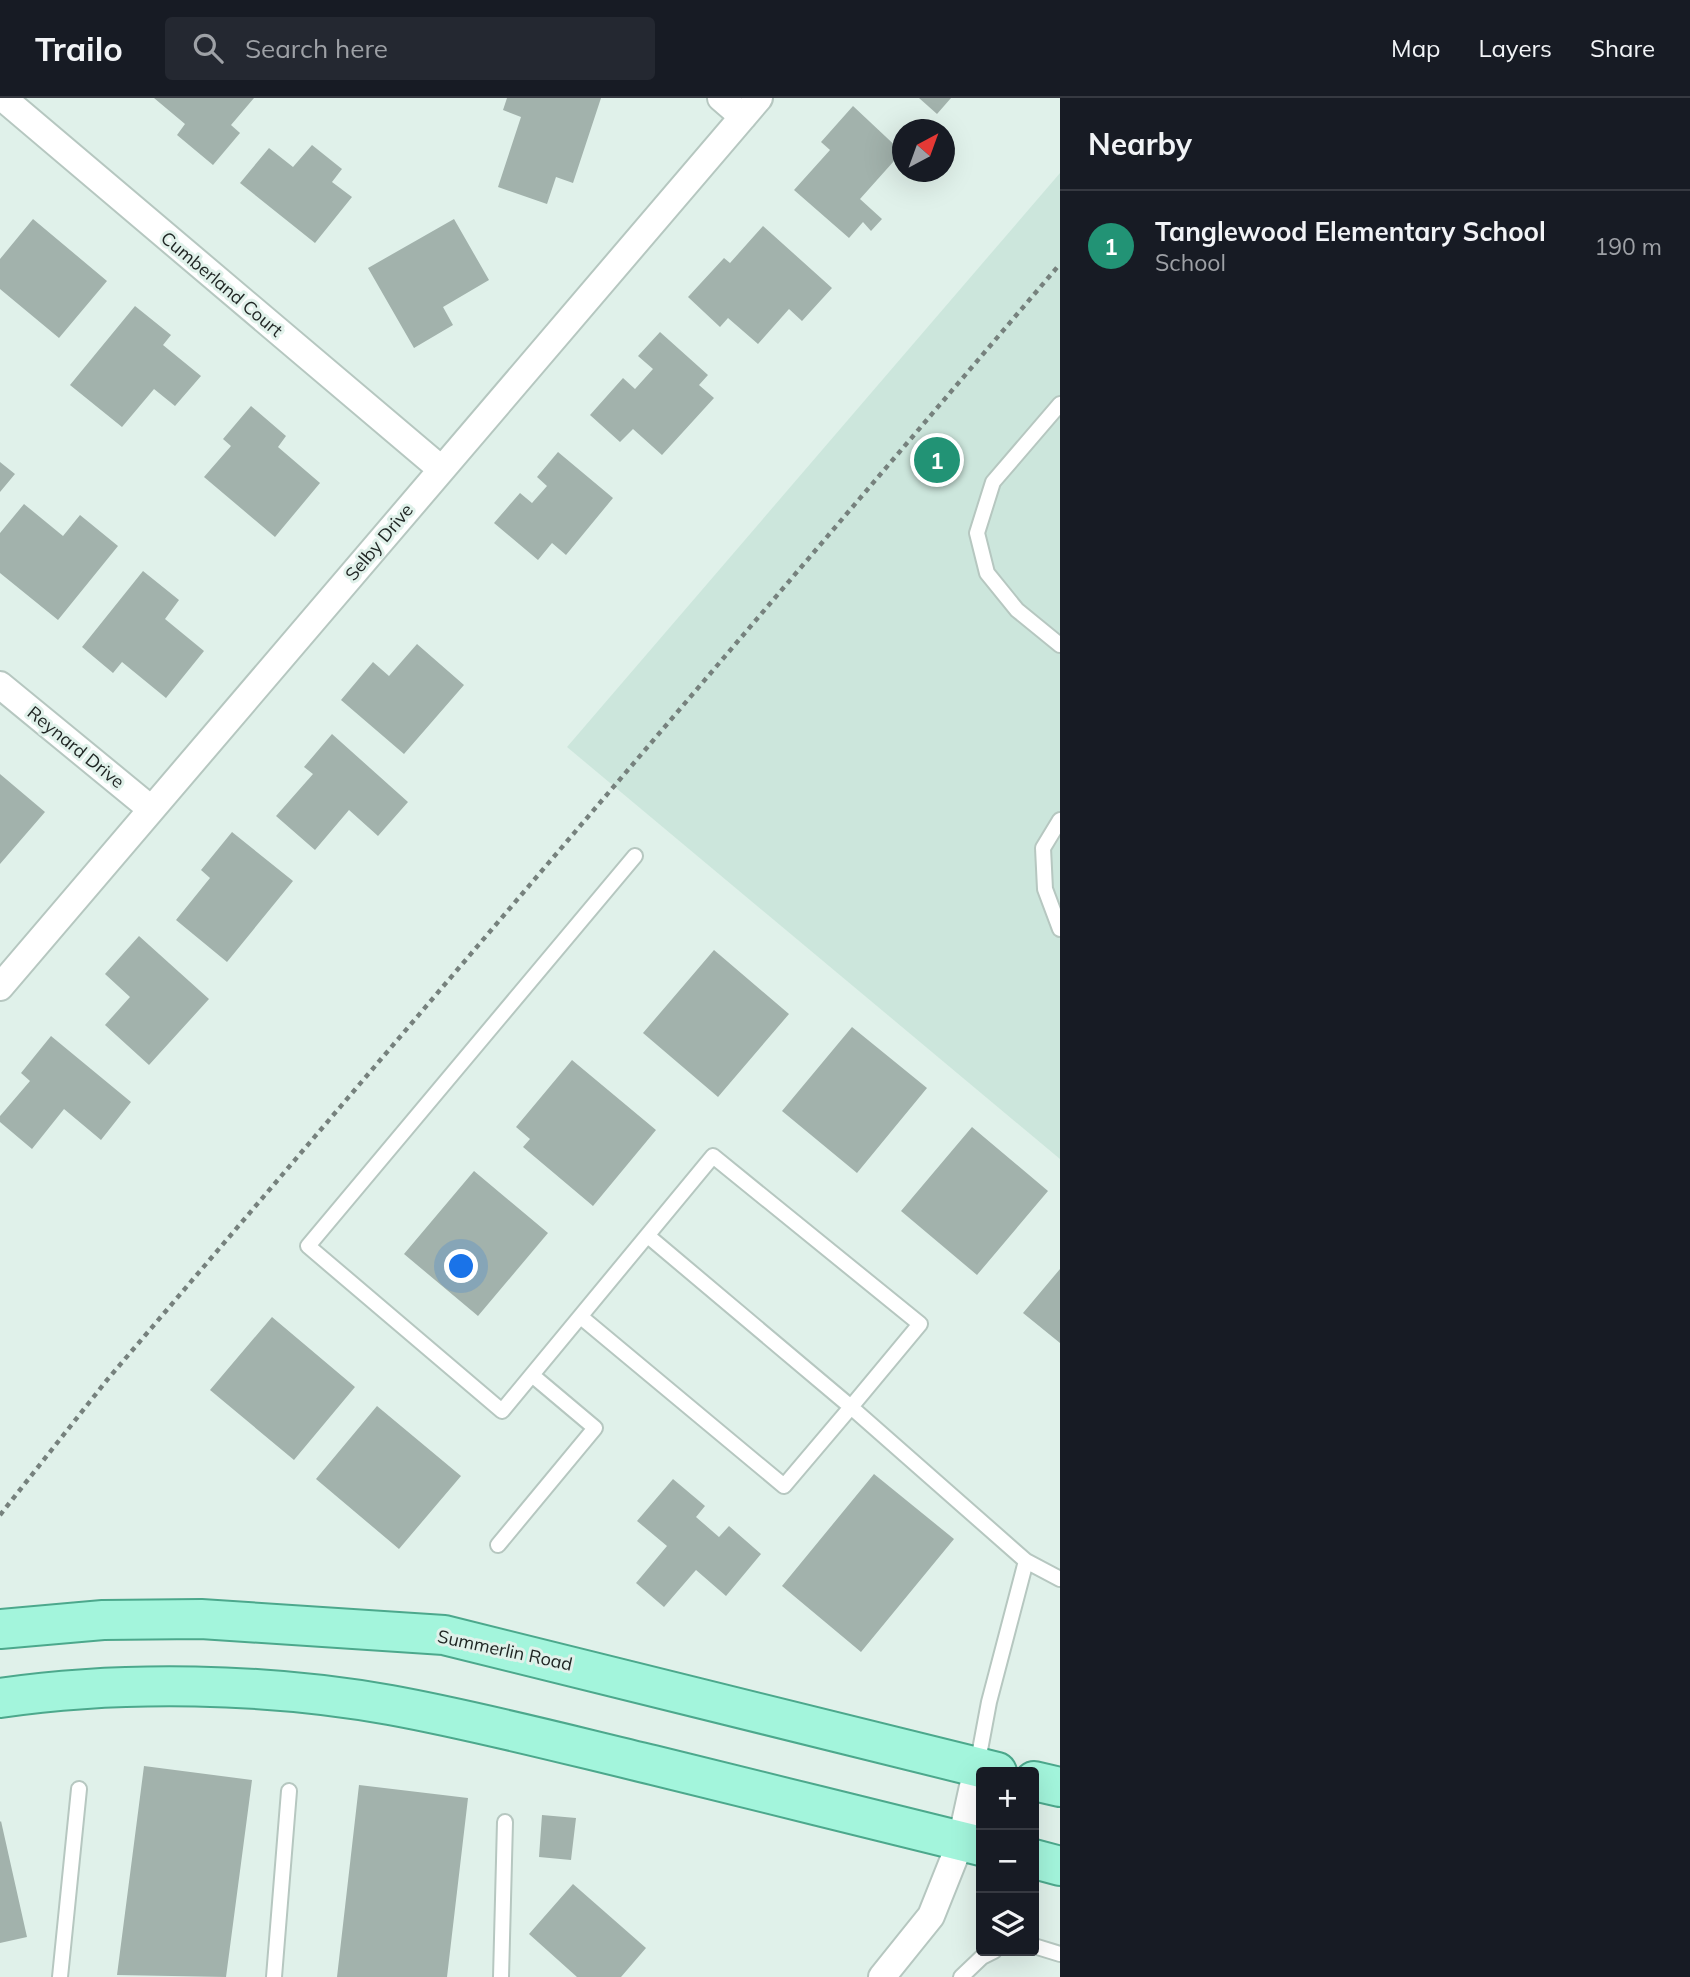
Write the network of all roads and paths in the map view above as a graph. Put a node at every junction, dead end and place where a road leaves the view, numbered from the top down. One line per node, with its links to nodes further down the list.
1 (2, 98): 6 (street, Cumberland Court)
2 (721, 98): 3 (street)
3 (751, 107): 6 (street, Selby Drive)
4 (1060, 264): 18 (path)
5 (1060, 404): 7 (lane)
6 (441, 469): 9 (street, Selby Drive)
7 (1060, 645)
8 (0, 685): 9 (street, Reynard Drive)
9 (151, 809): 13 (street, Selby Drive)
10 (1060, 820): 12 (lane)
11 (635, 856): 16 (lane)
12 (1060, 929)
13 (0, 987)
14 (648, 1236): 15 (lane); 17 (lane); 17 (lane)
15 (581, 1317): 16 (lane); 17 (lane)
16 (532, 1375): 19 (lane)
17 (851, 1407): 20 (lane)
18 (0, 1515)
19 (498, 1545)
20 (1026, 1561): 21 (lane); 25 (lane)
21 (1060, 1579)
22 (0, 1629): 24 (main road, Summerlin Road)
23 (0, 1698): 32 (main road)
24 (976, 1767)
25 (987, 1767)
26 (1039, 1782): 27 (main road)
27 (1060, 1787)
28 (79, 1789): 38 (lane)
29 (289, 1791): 39 (lane)
30 (976, 1821): 32 (street)
31 (505, 1822): 40 (lane)
32 (971, 1844): 41 (street)
33 (1039, 1860): 34 (main road)
34 (1060, 1866)
35 (1039, 1948): 36 (lane)
36 (1060, 1954)
37 (984, 1956): 42 (lane)
38 (60, 1977)
39 (274, 1977)
40 (501, 1977)
41 (881, 1977)
42 (961, 1977)

